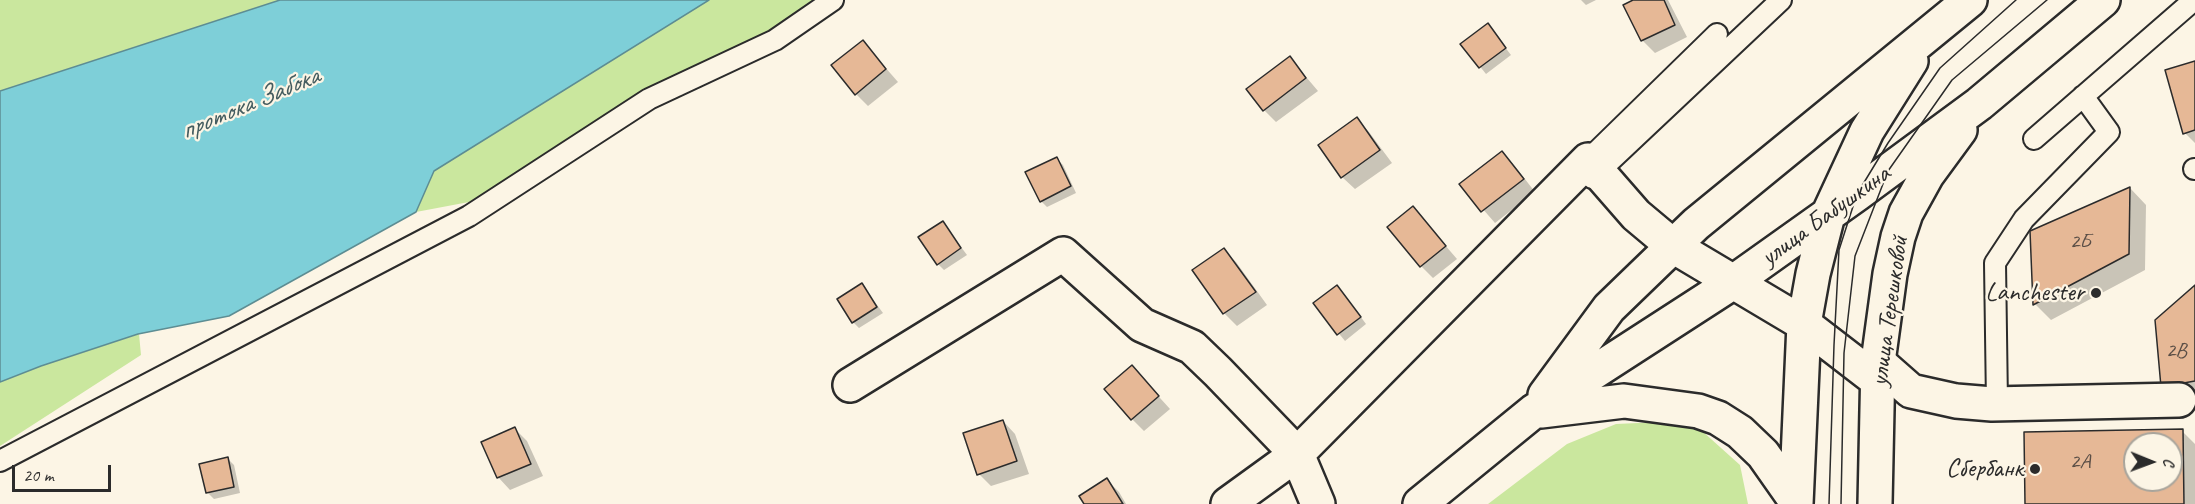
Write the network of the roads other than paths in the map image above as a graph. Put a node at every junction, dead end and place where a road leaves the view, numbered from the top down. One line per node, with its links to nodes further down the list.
1 (833, 0): 21 (lane)
2 (1781, 0): 20 (lane)
3 (1970, 0): 6 (main road, улица Бабушкина)
4 (2103, 0): 8 (main road, улица Бабушкина)
5 (2194, 0): 7 (lane)
6 (1927, 37): 11 (main road); 12 (main road, улица Бабушкина)
7 (2083, 96): 9 (lane); 18 (lane)
8 (1978, 104): 11 (main road, улица Бабушкина); 15 (main road, улица Терешковой)
9 (2034, 139)
10 (1588, 160): 12 (main road); 20 (main road); 20 (lane)
11 (1828, 215): 13 (main road, улица Бабушкина); 14 (main road)
12 (1673, 246): 13 (main road); 19 (main road, улица Бабушкина)
13 (1732, 282): 14 (main road); 19 (main road, улица Бабушкина)
14 (1804, 324): 15 (main road); 22 (main road)
15 (1878, 372): 18 (main road); 26 (main road, улица Терешковой)
16 (850, 386): 20 (main road)
17 (2179, 400): 18 (main road)
18 (1996, 404)
19 (1534, 411): 22 (main road); 25 (main road, улица Бабушкина)
20 (1297, 454): 23 (main road); 24 (main road)
21 (0, 461)
22 (1796, 503)
23 (1228, 504)
24 (1318, 504)
25 (1420, 504)
26 (1875, 504)

